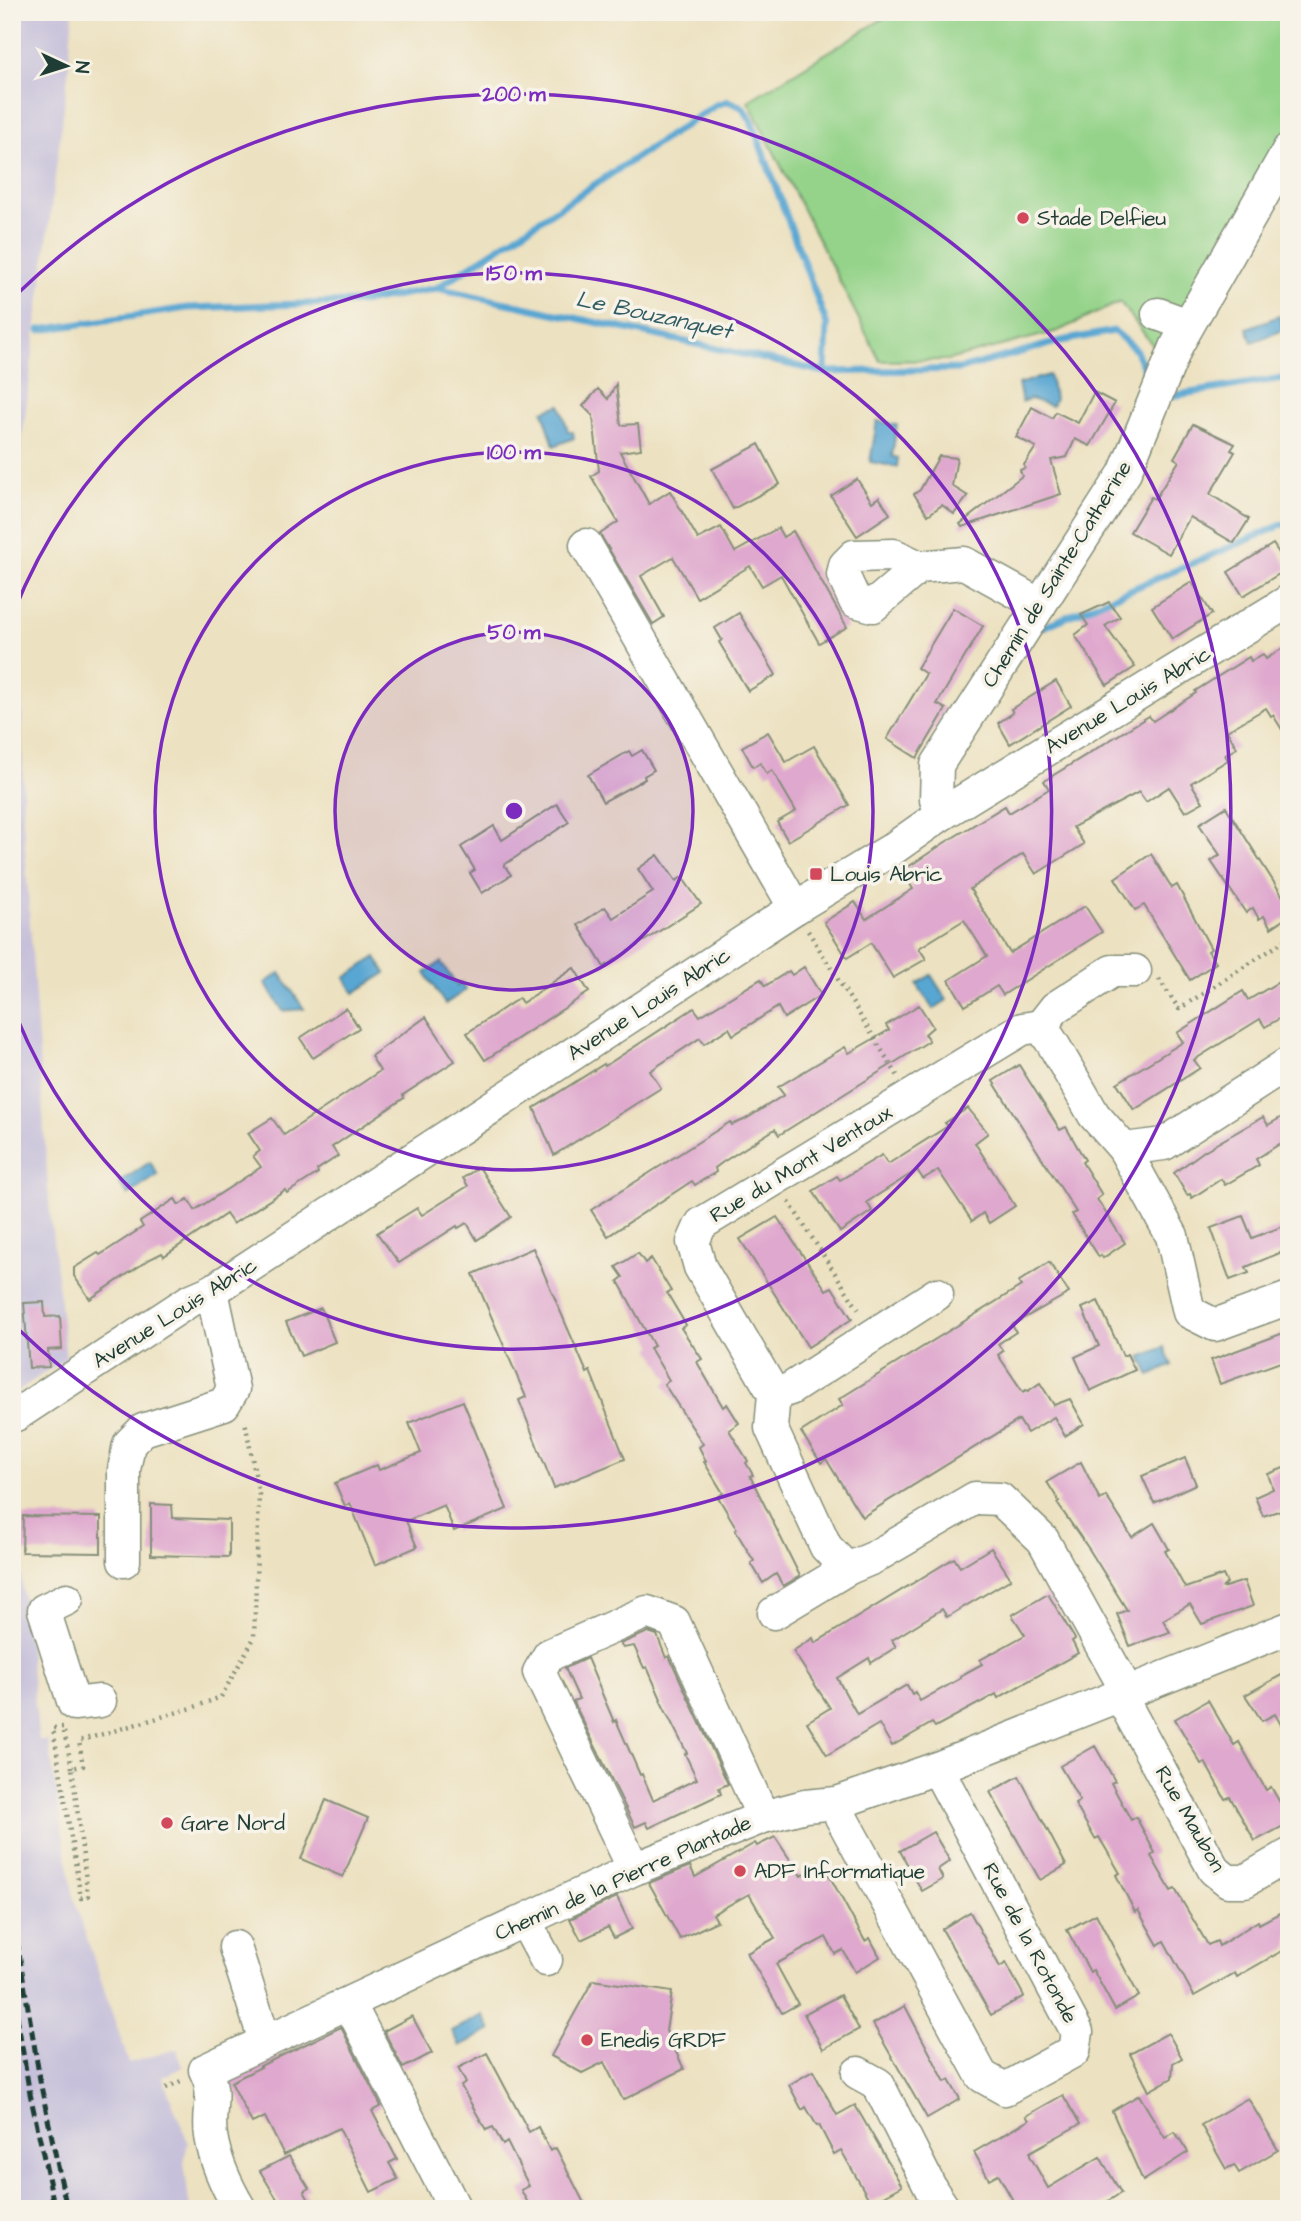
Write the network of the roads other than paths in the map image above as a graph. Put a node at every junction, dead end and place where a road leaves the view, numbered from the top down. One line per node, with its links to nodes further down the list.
1 (1289, 149): 3 (street, Chemin de Sainte-Catherine)
2 (1158, 314): 3 (street)
3 (1188, 325): 7 (street, Chemin de Sainte-Catherine)
4 (586, 545): 9 (street)
5 (919, 567): 7 (street)
6 (1289, 601): 8 (street, Avenue Louis Abric)
7 (1040, 605): 8 (street, Chemin de Sainte-Catherine)
8 (942, 814): 9 (street, Avenue Louis Abric)
9 (795, 908): 14 (street, Avenue Louis Abric)
10 (1135, 971): 11 (street)
11 (1041, 1026): 13 (street); 17 (street, Rue du Mont Ventoux)
12 (1289, 1063): 13 (street)
13 (1124, 1149): 16 (street)
14 (212, 1291): 18 (street, Avenue Louis Abric); 19 (street)
15 (937, 1294): 17 (street)
16 (1289, 1298)
17 (774, 1394): 20 (street)
18 (16, 1415)
19 (124, 1561)
20 (847, 1569): 22 (street); 24 (street)
21 (67, 1599): 25 (street)
22 (775, 1613)
23 (1289, 1628): 24 (street, Chemin de la Pierre Plantade)
24 (1123, 1695): 26 (street, Chemin de la Pierre Plantade); 29 (street, Rue Maubon)
25 (100, 1701)
26 (937, 1768): 27 (street, Chemin de la Pierre Plantade); 27 (street, Rue de la Rotonde)
27 (837, 1803): 28 (street, Chemin de la Pierre Plantade)
28 (763, 1817): 30 (street, Chemin de la Pierre Plantade); 30 (street)
29 (1289, 1855)
30 (634, 1869): 31 (street, Chemin de la Pierre Plantade)
31 (524, 1921): 33 (street); 34 (street, Chemin de la Pierre Plantade)
32 (235, 1947): 35 (street)
33 (546, 1960)
34 (349, 2003): 35 (street, Chemin de la Pierre Plantade); 38 (street)
35 (265, 2041): 37 (street, Chemin de la Pierre Plantade)
36 (858, 2073): 39 (street)
37 (240, 2209)
38 (455, 2209)
39 (944, 2209)

